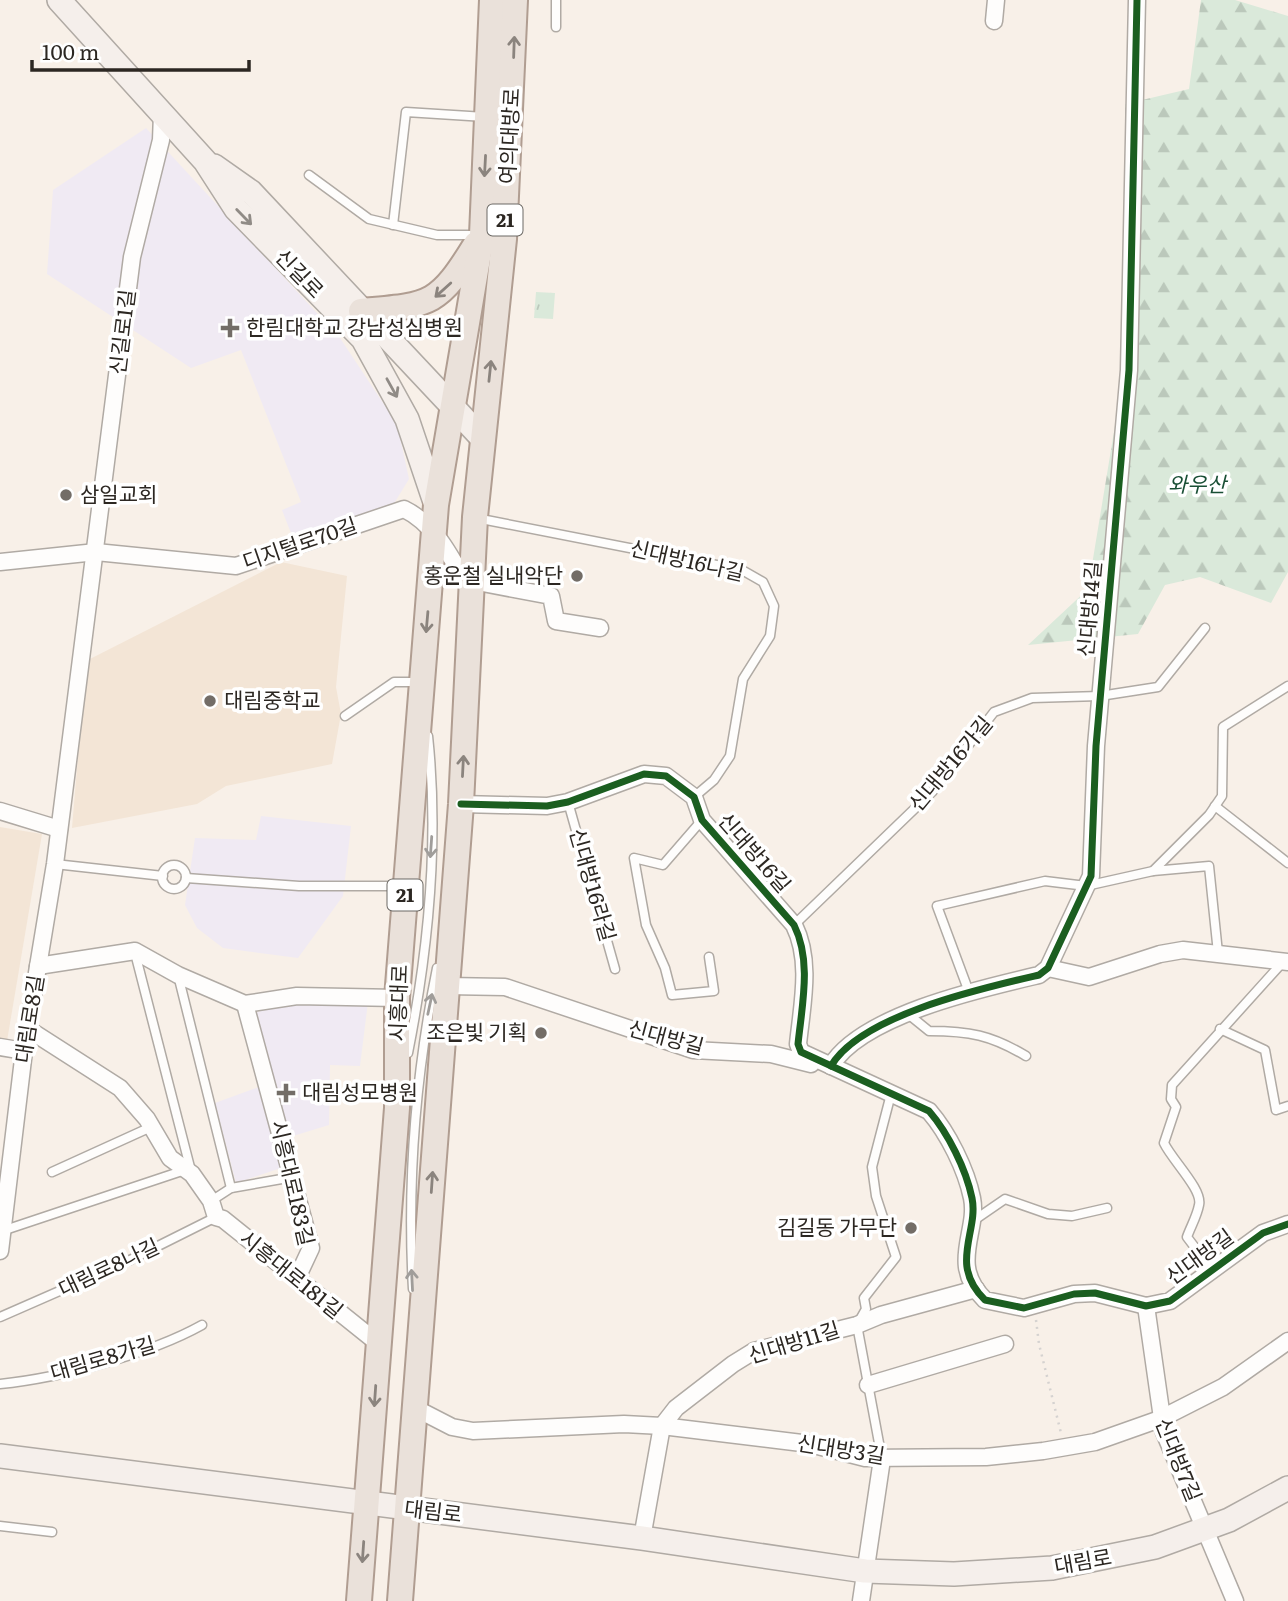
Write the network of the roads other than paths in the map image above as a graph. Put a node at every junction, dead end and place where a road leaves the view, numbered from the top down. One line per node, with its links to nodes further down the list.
1 (59, 0): 9 (main road, 신길로)
2 (492, 0): 10 (main road, 여의대방로)
3 (515, 0): 16 (main road, 여의대방로 / 21, one-way to 3)
4 (556, 0): 8 (lane)
5 (996, 0): 7 (street)
6 (1137, 0): 27 (street, 신대방14길)
7 (994, 21)
8 (556, 27)
9 (162, 114): 14 (main road, 신길로); 20 (street, 신길로1길)
10 (488, 117): 12 (lane); 13 (main road, 여의대방로, one-way to 13)
11 (309, 175): 12 (lane)
12 (393, 225): 13 (lane)
13 (482, 235): 14 (main road, one-way to 14); 15 (main road, 여의대방로)
14 (353, 316): 15 (main road, 신길로); 17 (main road, 신길로, one-way to 17)
15 (451, 412): 16 (main road, 신길로); 17 (main road, 시흥대로 / 21)
16 (483, 439): 18 (main road)
17 (436, 505): 19 (main road, 시흥대로 / 21)
18 (475, 517): 22 (main road); 29 (lane, 신대방16나길)
19 (434, 534): 20 (street, 디지털로70길); 22 (street, 디지털로70길); 25 (main road, 시흥대로 / 21, one-way to 25)
20 (96, 552): 21 (street, 디지털로70길); 35 (street, 대림로8길)
21 (0, 562)
22 (472, 588): 23 (street); 31 (main road, one-way to 22)
23 (600, 628)
24 (1205, 628): 27 (lane, 신대방16가길)
25 (422, 682): 28 (lane); 42 (main road, 시흥대로 / 21); 66 (lane, one-way to 66)
26 (1288, 686): 32 (lane)
27 (1100, 696): 43 (street, 신대방14길); 44 (lane, 신대방16가길)
28 (345, 716)
29 (694, 797): 30 (street); 34 (street, 신대방16길)
30 (568, 802): 31 (street); 51 (lane, 신대방16라길)
31 (461, 804): 41 (main road)
32 (1215, 806): 36 (lane); 38 (lane)
33 (0, 811): 35 (street)
34 (702, 820): 44 (street, 신대방16길); 47 (lane)
35 (59, 829): 37 (street, 대림로8길)
36 (1288, 863)
37 (55, 864): 39 (lane); 49 (street, 대림로8길)
38 (1153, 871): 43 (lane); 46 (lane)
39 (163, 876): 40 (lane); 40 (lane)
40 (186, 878): 42 (lane)
41 (455, 883): 53 (main road); 89 (lane, one-way to 41)
42 (406, 886): 55 (main road, 시흥대로 / 21)
43 (1086, 886): 50 (street, 신대방14길); 54 (lane)
44 (793, 925): 63 (street, 신대방16길)
45 (135, 951): 49 (street); 52 (street); 69 (lane)
46 (1219, 953): 48 (street); 50 (street)
47 (709, 957)
48 (1285, 962): 59 (lane)
49 (38, 965): 58 (street, 대림로8길)
50 (1048, 968): 54 (street)
51 (615, 969)
52 (178, 975): 56 (street); 71 (lane)
53 (447, 986): 63 (street, 신대방길); 89 (main road, one-way to 53)
54 (970, 992): 57 (street)
55 (397, 998): 56 (street); 66 (main road, 시흥대로 / 21)
56 (245, 1004): 70 (street, 시흥대로183길)
57 (908, 1014): 62 (lane); 63 (street)
58 (27, 1029): 61 (street, 대림로8길); 67 (street, 시흥대로181길)
59 (1220, 1029): 65 (lane); 79 (lane)
60 (0, 1046): 61 (street)
61 (24, 1051): 74 (street, 대림로8길)
62 (1026, 1056)
63 (831, 1066): 64 (street, 신대방길)
64 (891, 1094): 75 (street, 신대방길); 85 (lane)
65 (1288, 1106)
66 (397, 1108): 87 (main road, 시흥대로 / 21)
67 (152, 1127): 68 (lane); 69 (street, 시흥대로181길)
68 (52, 1171)
69 (189, 1172): 73 (street, 시흥대로181길); 77 (lane)
70 (293, 1177): 71 (lane); 80 (street, 시흥대로183길)
71 (232, 1188): 73 (lane)
72 (1107, 1208): 75 (lane)
73 (214, 1209): 80 (street, 시흥대로181길); 83 (lane, 대림로8나길)
74 (2, 1210): 77 (street, 대림로8길)
75 (971, 1222): 81 (street, 신대방길)
76 (1288, 1224): 79 (street, 신대방길)
77 (2, 1231): 78 (street, 대림로8길)
78 (0, 1251)
79 (1212, 1271): 82 (street, 신대방길)
80 (297, 1278): 87 (street, 시흥대로181길)
81 (976, 1289): 82 (street); 85 (street, 신대방11길)
82 (1146, 1306): 93 (street, 신대방7길)
83 (0, 1317)
84 (202, 1325): 90 (lane, 대림로8가길)
85 (858, 1325): 91 (lane); 94 (street, 신대방11길)
86 (1288, 1341): 93 (street, 신대방3길)
87 (379, 1344): 98 (main road, 시흥대로 / 21, one-way to 98)
88 (1005, 1344): 91 (street)
89 (417, 1372): 92 (main road)
90 (0, 1384)
91 (868, 1385): 96 (lane)
92 (415, 1408): 94 (street, 신대방3길); 99 (main road)
93 (1160, 1419): 96 (street, 신대방3길); 101 (street, 신대방7길)
94 (662, 1426): 96 (street, 신대방3길); 103 (street)
95 (0, 1456): 98 (main road, 대림로)
96 (881, 1458): 104 (street)
97 (1288, 1488): 101 (main road, 대림로)
98 (366, 1504): 99 (main road, 대림로); 105 (main road, 시흥대로 / 21, one-way to 105)
99 (407, 1508): 103 (main road, 대림로); 106 (main road)
100 (0, 1526): 102 (lane)
101 (1207, 1529): 104 (main road, 대림로); 108 (street, 신대방7길)
102 (52, 1532)
103 (642, 1538): 104 (main road, 대림로)
104 (865, 1571): 107 (street)
105 (359, 1601)
106 (400, 1601)
107 (861, 1601)
108 (1235, 1601)

